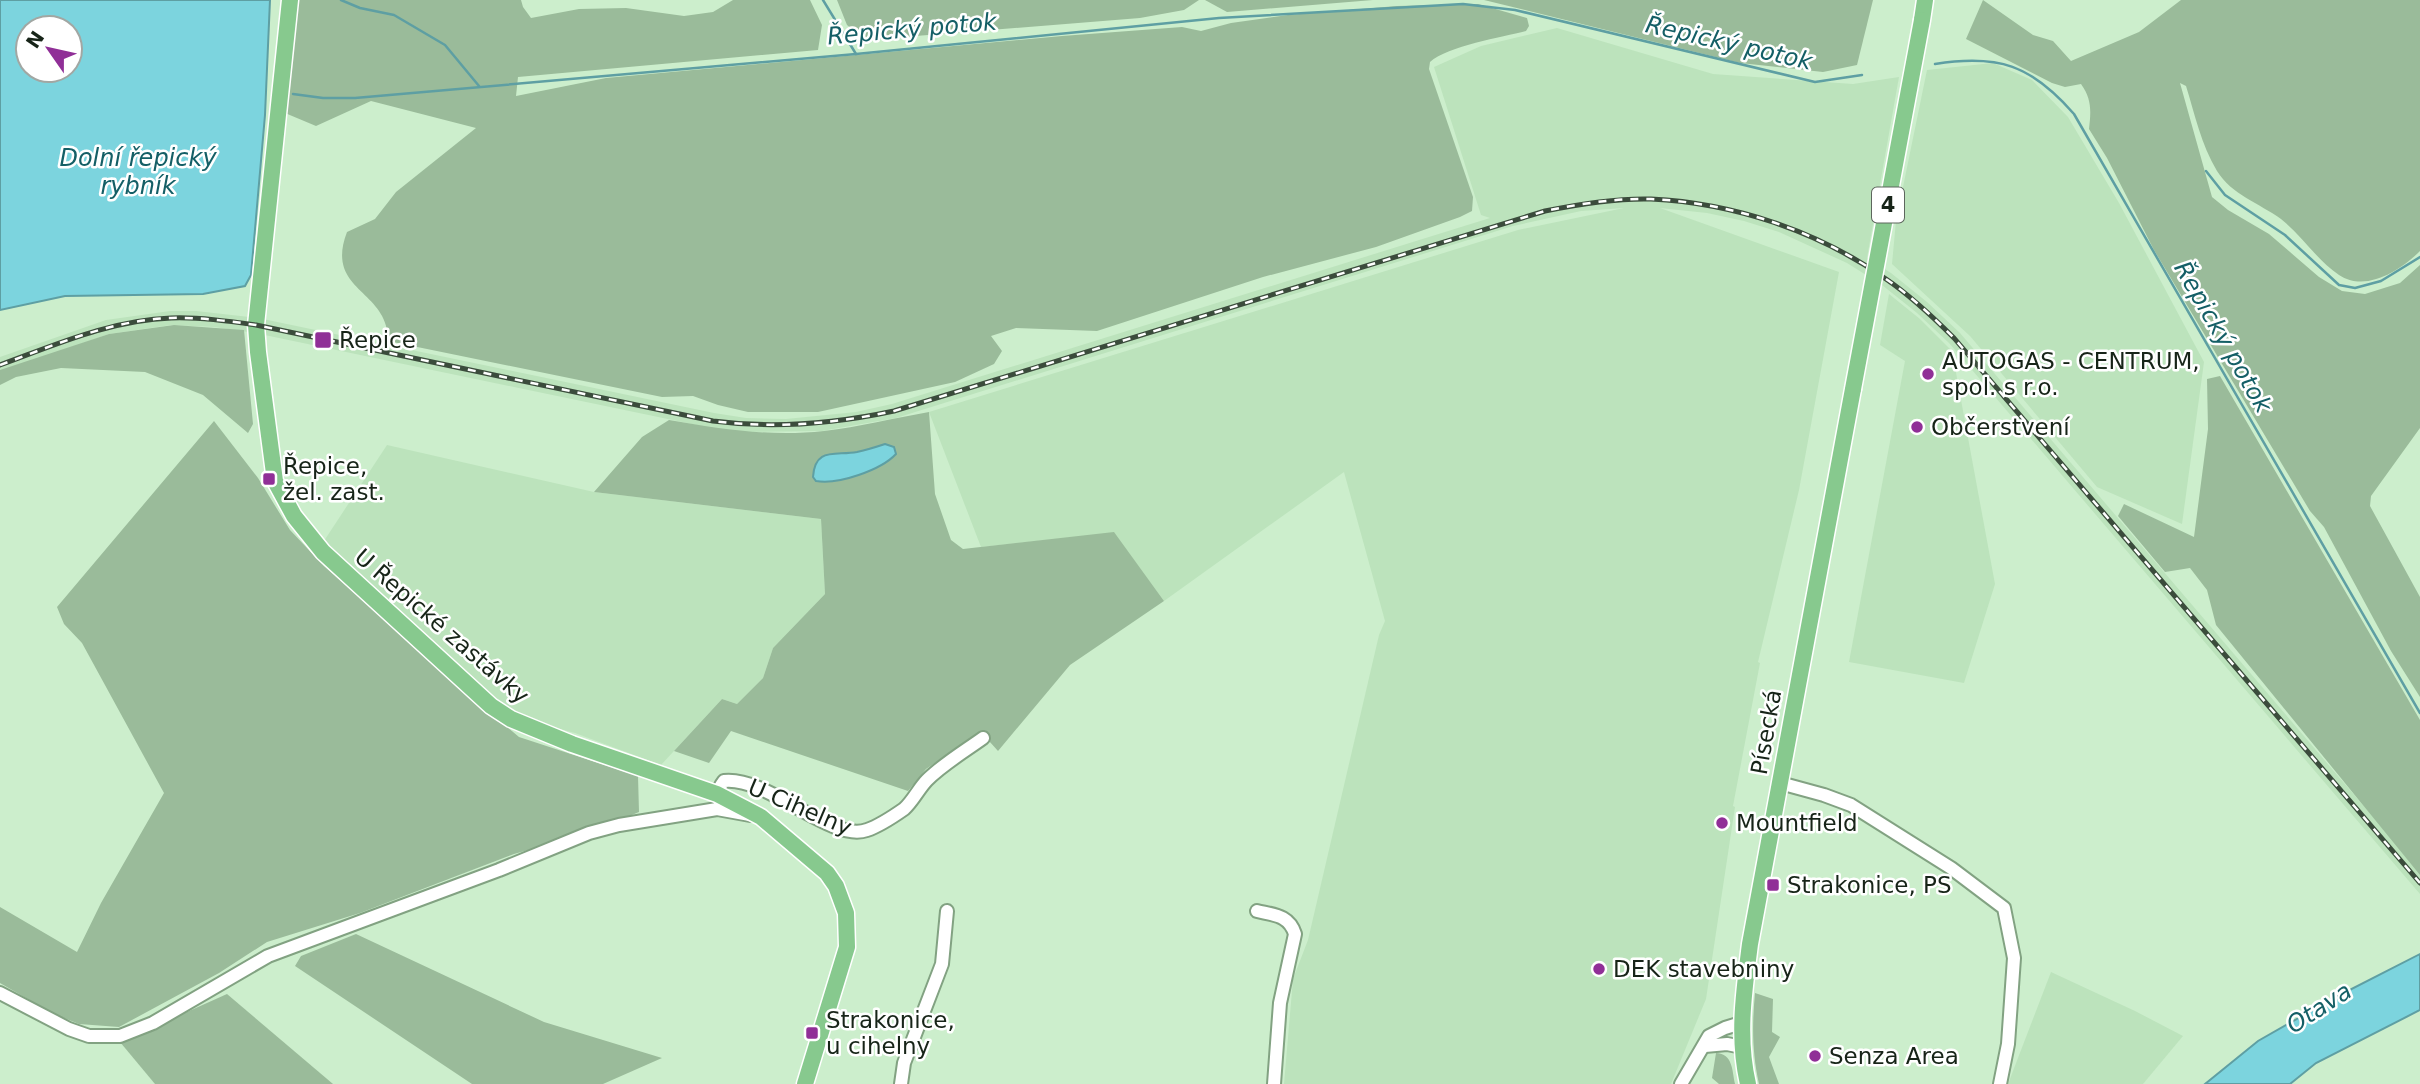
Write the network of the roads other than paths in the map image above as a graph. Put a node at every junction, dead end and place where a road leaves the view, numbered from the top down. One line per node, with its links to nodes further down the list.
1 (290, 0): 5 (main road, U Řepické zastávky)
2 (1926, 0): 4 (main road, Písecká / 4, bridge)
3 (983, 738): 5 (street, U Cihelny)
4 (1786, 785): 9 (main road, Písecká / 4); 17 (street, Písecká)
5 (717, 802): 8 (street); 12 (main road, U Řepické zastávky)
6 (947, 911): 13 (street)
7 (1257, 911): 14 (street)
8 (0, 993)
9 (1741, 1023): 10 (street); 11 (main road, Písecká / 4)
10 (1705, 1046): 11 (street); 15 (street)
11 (1742, 1047): 16 (main road, Písecká / 4)
12 (805, 1084)
13 (901, 1084)
14 (1274, 1084)
15 (1681, 1084)
16 (1748, 1084)
17 (2000, 1084)

